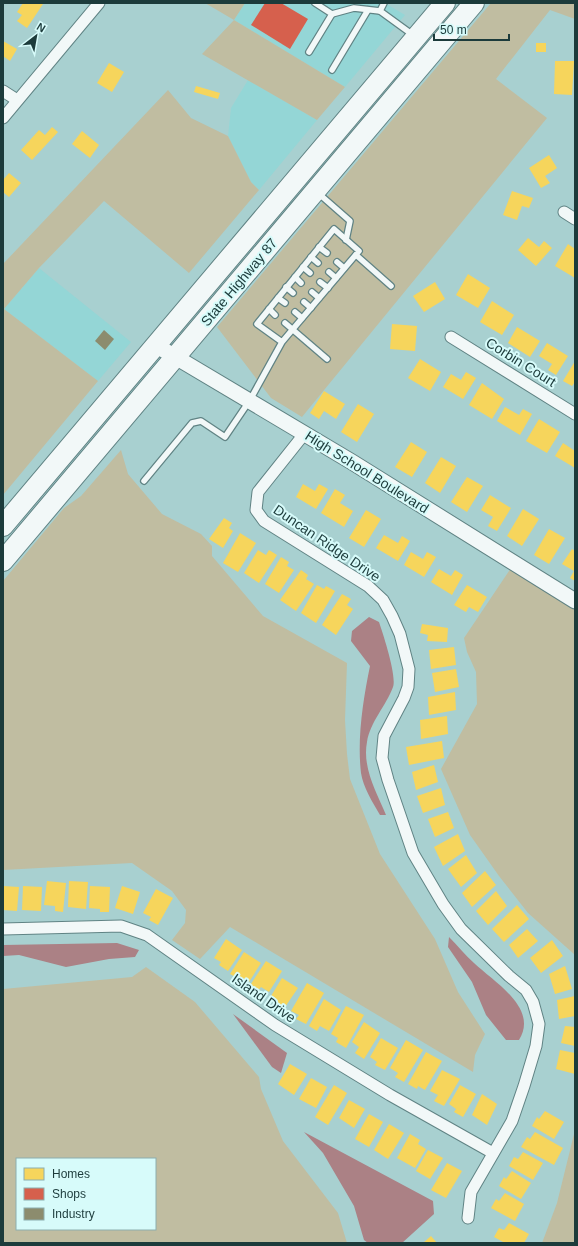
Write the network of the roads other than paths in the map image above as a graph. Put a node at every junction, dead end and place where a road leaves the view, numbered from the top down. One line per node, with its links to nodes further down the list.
1 (99, 3): 15 (street)
2 (315, 3): 9 (lane)
3 (384, 3): 8 (lane)
4 (444, 3): 10 (highway)
5 (461, 3): 13 (street)
6 (474, 3): 13 (highway, State Highway 87)
7 (368, 10): 8 (lane); 9 (lane); 12 (lane)
8 (380, 11): 10 (lane)
9 (332, 14): 11 (lane)
10 (416, 37): 53 (highway)
11 (309, 52)
12 (332, 70)
13 (400, 90): 17 (highway, State Highway 87)
14 (3, 91): 15 (street)
15 (17, 100): 16 (street)
16 (3, 118)
17 (315, 191): 20 (lane); 54 (highway, State Highway 87)
18 (564, 212): 19 (street)
19 (575, 219)
20 (346, 240): 21 (lane); 23 (lane)
21 (319, 247): 22 (lane); 24 (lane)
22 (327, 253)
23 (356, 255): 28 (lane); 35 (lane)
24 (311, 258): 26 (lane); 27 (lane)
25 (337, 262): 28 (lane)
26 (318, 263)
27 (303, 267): 30 (lane); 31 (lane)
28 (344, 268): 32 (lane)
29 (329, 272): 32 (lane)
30 (310, 273)
31 (295, 277): 34 (lane); 36 (lane)
32 (336, 278): 37 (lane)
33 (320, 282): 37 (lane)
34 (301, 283)
35 (391, 286)
36 (286, 288): 39 (lane); 40 (lane)
37 (328, 288): 41 (lane)
38 (312, 292): 41 (lane)
39 (293, 293)
40 (278, 298): 43 (lane); 45 (lane)
41 (319, 298): 44 (lane)
42 (304, 302): 44 (lane)
43 (284, 303)
44 (311, 308): 48 (lane)
45 (269, 309): 47 (lane); 52 (lane)
46 (295, 312): 48 (lane)
47 (275, 315)
48 (302, 318): 50 (lane)
49 (285, 323): 50 (lane)
50 (292, 330): 52 (lane); 55 (lane)
51 (451, 337): 57 (street, Corbin Court)
52 (282, 342): 56 (lane)
53 (157, 346): 54 (street, High School Boulevard); 60 (highway)
54 (175, 358): 56 (street, High School Boulevard); 61 (highway, State Highway 87)
55 (327, 358)
56 (250, 400): 58 (street, High School Boulevard); 59 (lane)
57 (575, 414)
58 (305, 433): 62 (street, High School Boulevard); 64 (street, Duncan Ridge Drive)
59 (144, 481)
60 (3, 526)
61 (3, 561)
62 (575, 601)
63 (3, 929): 64 (street, Island Drive)
64 (493, 1153): 65 (street, Duncan Ridge Drive)
65 (468, 1218)

